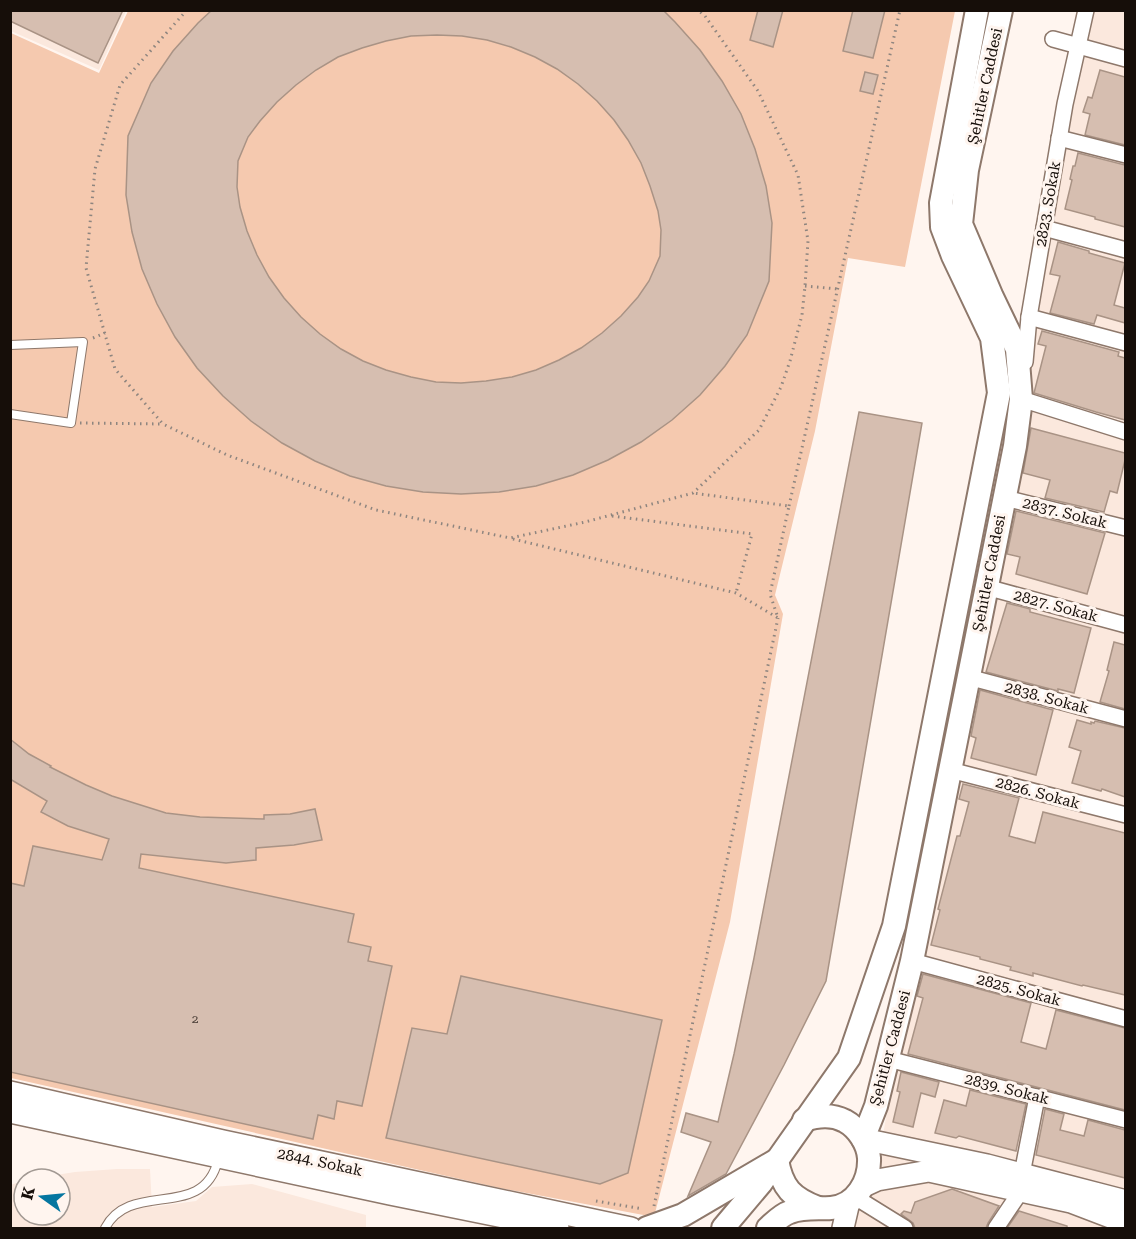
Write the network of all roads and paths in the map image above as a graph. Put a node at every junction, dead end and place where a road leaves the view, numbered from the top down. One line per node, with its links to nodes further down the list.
1 (187, 10): 22 (path)
2 (698, 10): 14 (path)
3 (900, 10): 15 (path)
4 (977, 10): 44 (main road, Şehitler Caddesi)
5 (1001, 10): 19 (main road, Şehitler Caddesi)
6 (1086, 10): 8 (street, 2823. Sokak)
7 (1053, 39): 8 (street)
8 (1078, 46): 9 (street); 10 (street, 2823. Sokak)
9 (1125, 58)
10 (1059, 138): 11 (street); 12 (street, 2823. Sokak)
11 (1125, 155)
12 (1044, 228): 13 (street); 16 (street, 2823. Sokak)
13 (1125, 250)
14 (805, 286): 15 (path); 24 (path)
15 (838, 289): 26 (path)
16 (1029, 317): 17 (street); 19 (street, 2823. Sokak)
17 (1125, 343)
18 (10, 345): 21 (lane)
19 (1021, 399): 23 (street); 25 (main road, Şehitler Caddesi)
20 (10, 414): 21 (lane)
21 (71, 423): 22 (path)
22 (162, 424): 29 (path)
23 (1125, 432)
24 (693, 493): 26 (path); 27 (path)
25 (1005, 498): 28 (street, 2837. Sokak); 30 (main road, Şehitler Caddesi)
26 (789, 506): 32 (path)
27 (608, 516): 29 (path); 31 (path)
28 (1125, 528)
29 (510, 538): 31 (path)
30 (986, 587): 33 (street, 2827. Sokak); 34 (main road, Şehitler Caddesi)
31 (736, 593): 32 (path)
32 (778, 618): 53 (path)
33 (1125, 625)
34 (968, 677): 35 (street, 2838. Sokak); 36 (main road, Şehitler Caddesi)
35 (1125, 719)
36 (950, 770): 37 (street, 2826. Sokak); 38 (main road, Şehitler Caddesi)
37 (1125, 815)
38 (912, 961): 39 (street, 2825. Sokak); 40 (main road, Şehitler Caddesi)
39 (1125, 1019)
40 (888, 1059): 42 (street, 2839. Sokak); 46 (main road, Şehitler Caddesi)
41 (10, 1092): 47 (main road, 2844. Sokak)
42 (1037, 1097): 45 (street, 2839. Sokak); 49 (street)
43 (10, 1112): 47 (main road, 2844. Sokak)
44 (804, 1120): 46 (main road); 48 (main road, Şehitler Caddesi)
45 (1125, 1120)
46 (863, 1139): 49 (main road); 50 (main road)
47 (221, 1149): 55 (lane); 56 (main road, 2844. Sokak); 57 (main road, 2844. Sokak)
48 (777, 1160): 52 (main road); 53 (main road); 58 (main road, Şehitler Caddesi)
49 (1021, 1182): 50 (main road); 54 (main road); 62 (street)
50 (856, 1195): 52 (main road); 60 (main road); 61 (street)
51 (588, 1199): 53 (path)
52 (818, 1208): 59 (main road)
53 (648, 1216)
54 (1120, 1216)
55 (105, 1228)
56 (558, 1228)
57 (631, 1228)
58 (723, 1228)
59 (768, 1228)
60 (843, 1228)
61 (905, 1228)
62 (996, 1228)

